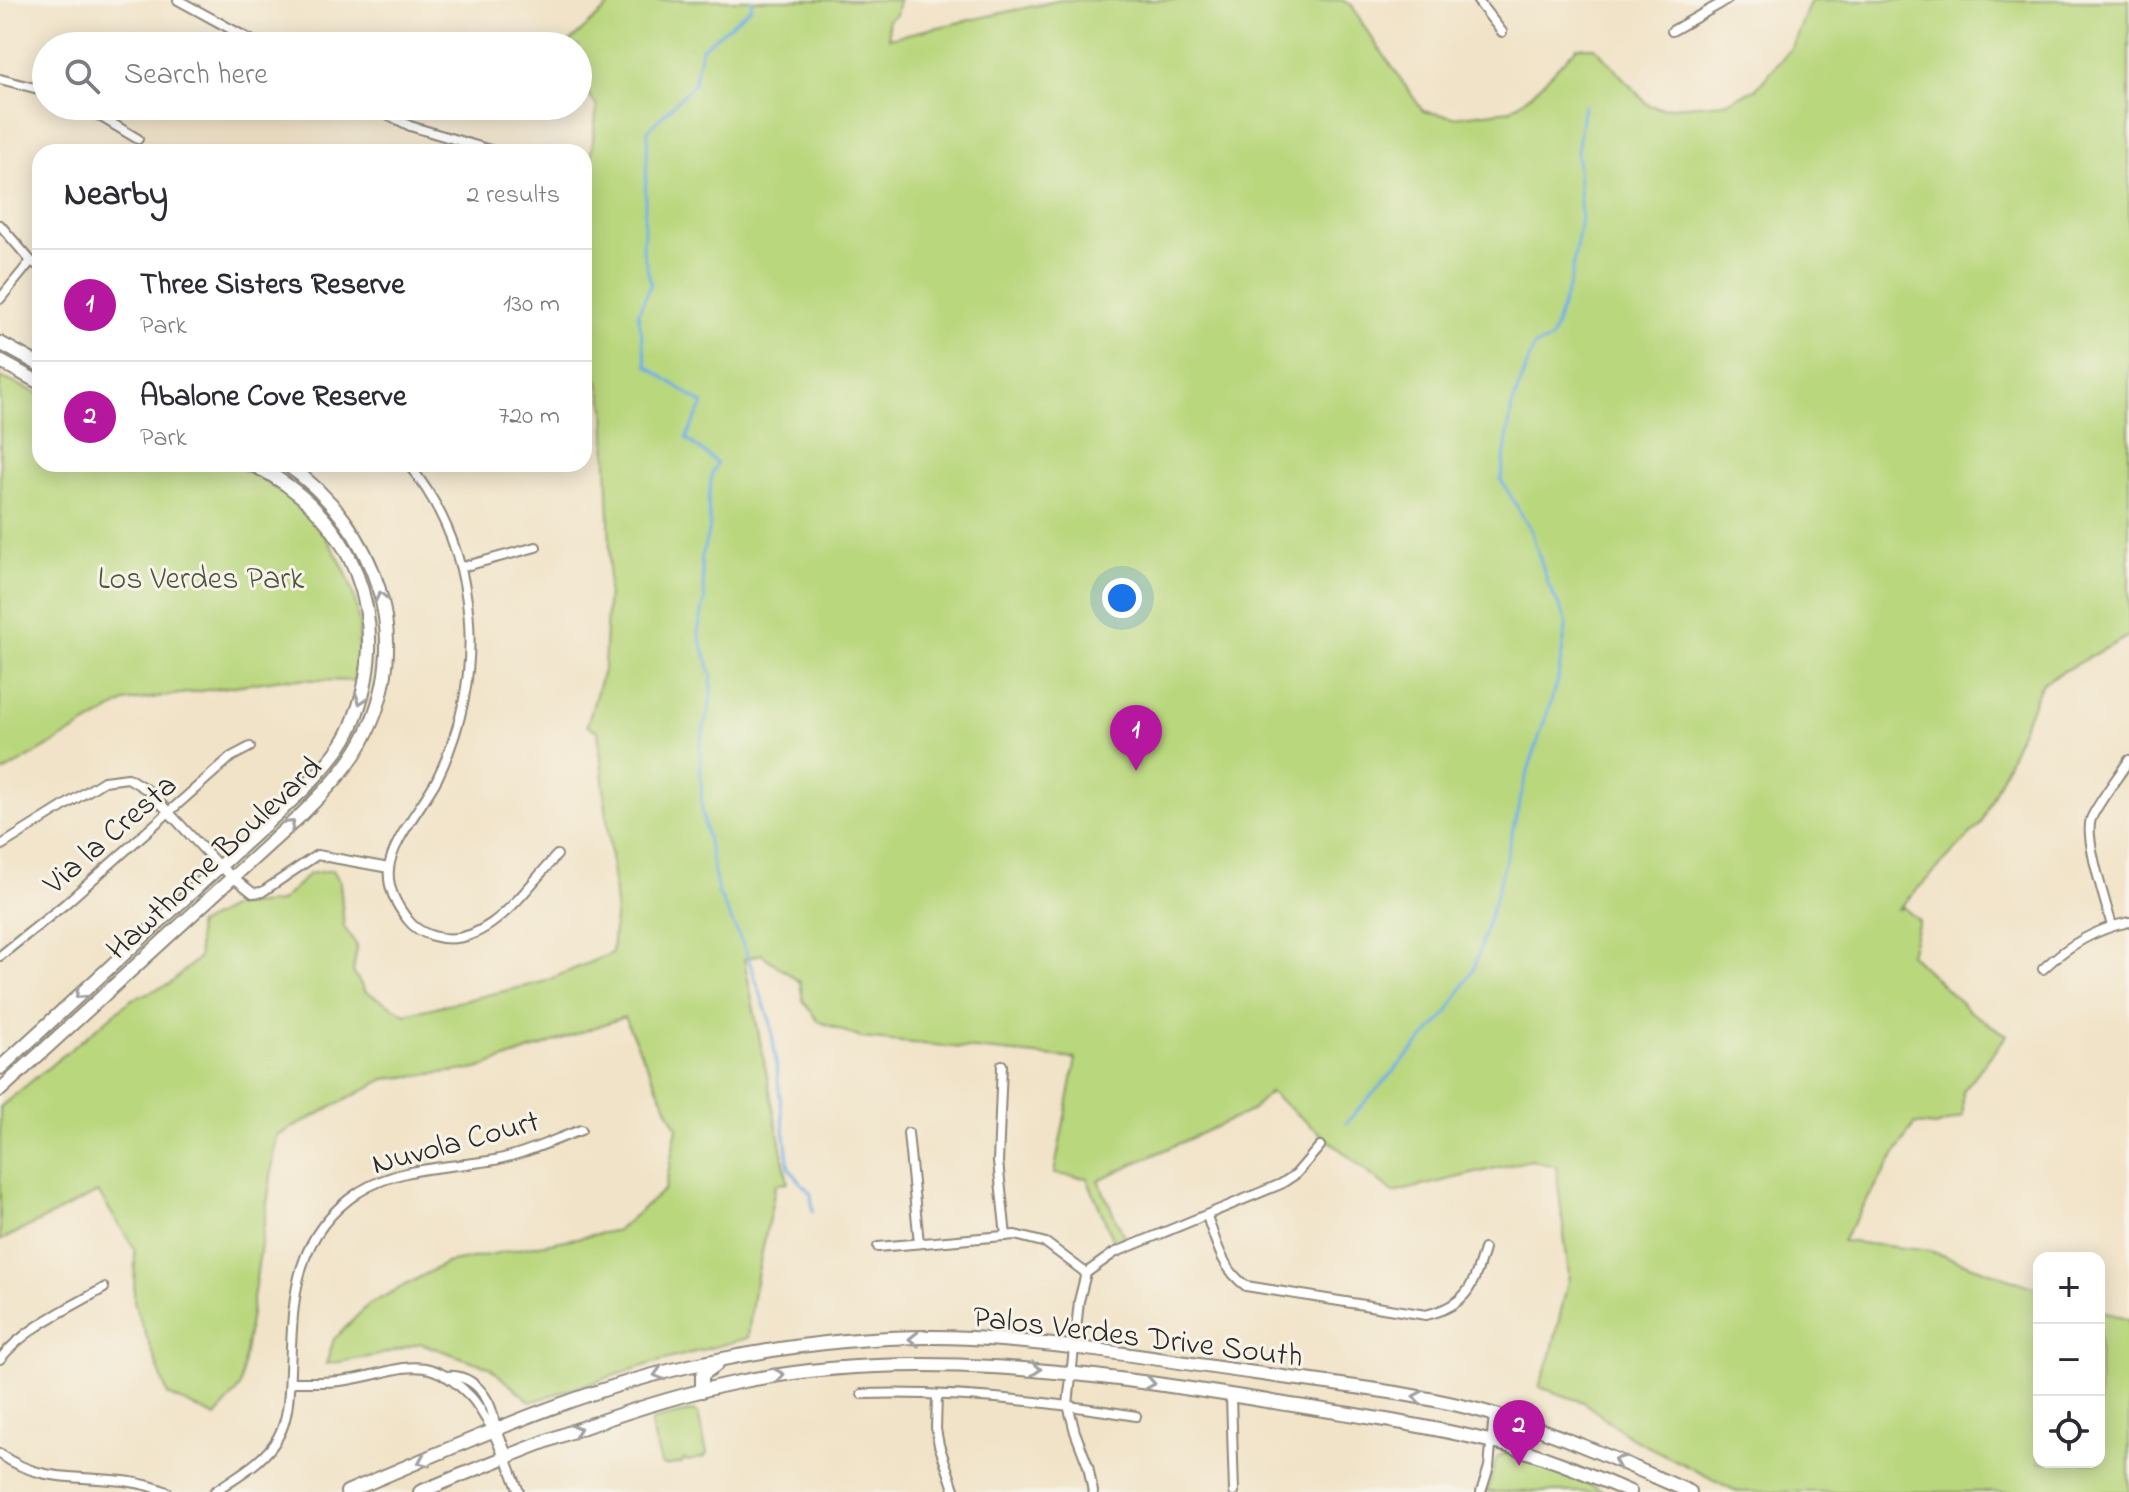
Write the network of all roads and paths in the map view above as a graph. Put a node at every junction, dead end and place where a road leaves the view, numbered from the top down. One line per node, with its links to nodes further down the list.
1 (178, 0): 5 (street)
2 (1477, 0): 6 (street)
3 (1727, 0): 4 (street)
4 (1672, 31)
5 (236, 32)
6 (1502, 32)
7 (0, 79): 8 (street)
8 (32, 87)
9 (106, 120): 11 (street)
10 (398, 120): 12 (street)
11 (138, 139)
12 (470, 144)
13 (0, 225): 14 (street)
14 (31, 261): 15 (street)
15 (0, 299)
16 (0, 343): 18 (main road)
17 (0, 361): 19 (main road)
18 (32, 361)
19 (32, 379)
20 (265, 472): 23 (main road, Hawthorne Boulevard)
21 (296, 472): 24 (main road, Hawthorne Boulevard)
22 (414, 472): 26 (street)
23 (306, 501): 24 (main road); 32 (main road, Hawthorne Boulevard, one-way to 32)
24 (355, 535): 34 (main road, Hawthorne Boulevard, one-way to 24)
25 (536, 547): 26 (street)
26 (462, 567): 33 (street)
27 (250, 747): 29 (street, Via la Cresta)
28 (2129, 760): 36 (street)
29 (169, 812): 30 (street); 32 (street); 37 (street, Via la Cresta)
30 (0, 846)
31 (557, 855): 33 (street)
32 (219, 866): 34 (street); 40 (main road, Hawthorne Boulevard, one-way to 40)
33 (389, 868): 34 (street)
34 (232, 877): 41 (main road, Hawthorne Boulevard)
35 (2129, 922): 36 (street)
36 (2112, 926): 38 (street)
37 (0, 956)
38 (2043, 969)
39 (1002, 1065): 46 (street)
40 (0, 1068)
41 (0, 1090)
42 (581, 1130): 56 (street, Nuvola Court)
43 (908, 1133): 47 (street)
44 (1320, 1146): 45 (street)
45 (1207, 1216): 49 (street); 50 (street)
46 (1006, 1236): 47 (street); 50 (street)
47 (919, 1243): 48 (street)
48 (878, 1247)
49 (1484, 1249)
50 (1086, 1273): 52 (street)
51 (104, 1288): 54 (street)
52 (1075, 1347): 53 (main road, Palos Verdes Drive South, one-way to 53); 55 (street); 62 (main road, Palos Verdes Drive South, one-way to 52)
53 (762, 1352): 57 (main road); 64 (main road, Palos Verdes Drive South, one-way to 64)
54 (0, 1359)
55 (1072, 1372): 57 (main road, Palos Verdes Drive South, one-way to 55); 60 (main road, Palos Verdes Drive South, one-way to 60); 61 (street)
56 (290, 1382): 64 (street); 71 (street, Nuvola Court)
57 (702, 1391): 67 (main road, Palos Verdes Drive South, one-way to 57)
58 (862, 1394): 59 (street)
59 (937, 1395): 61 (street); 75 (street)
60 (1231, 1396): 65 (main road, Palos Verdes Drive South); 77 (street)
61 (1068, 1405): 63 (street); 76 (street)
62 (1494, 1414): 65 (street); 80 (main road, Palos Verdes Drive South, one-way to 62)
63 (1136, 1416)
64 (495, 1431): 67 (main road); 72 (main road, Palos Verdes Drive South, one-way to 72)
65 (1491, 1441): 78 (street); 79 (main road, Palos Verdes Drive South)
66 (0, 1454): 68 (street)
67 (506, 1457): 73 (main road, Palos Verdes Drive South); 74 (street)
68 (26, 1479)
69 (83, 1489): 70 (street)
70 (167, 1492)
71 (214, 1492)
72 (347, 1492)
73 (420, 1492)
74 (519, 1492)
75 (955, 1492)
76 (1093, 1492)
77 (1234, 1492)
78 (1481, 1492)
79 (1630, 1492)
80 (1690, 1492)

